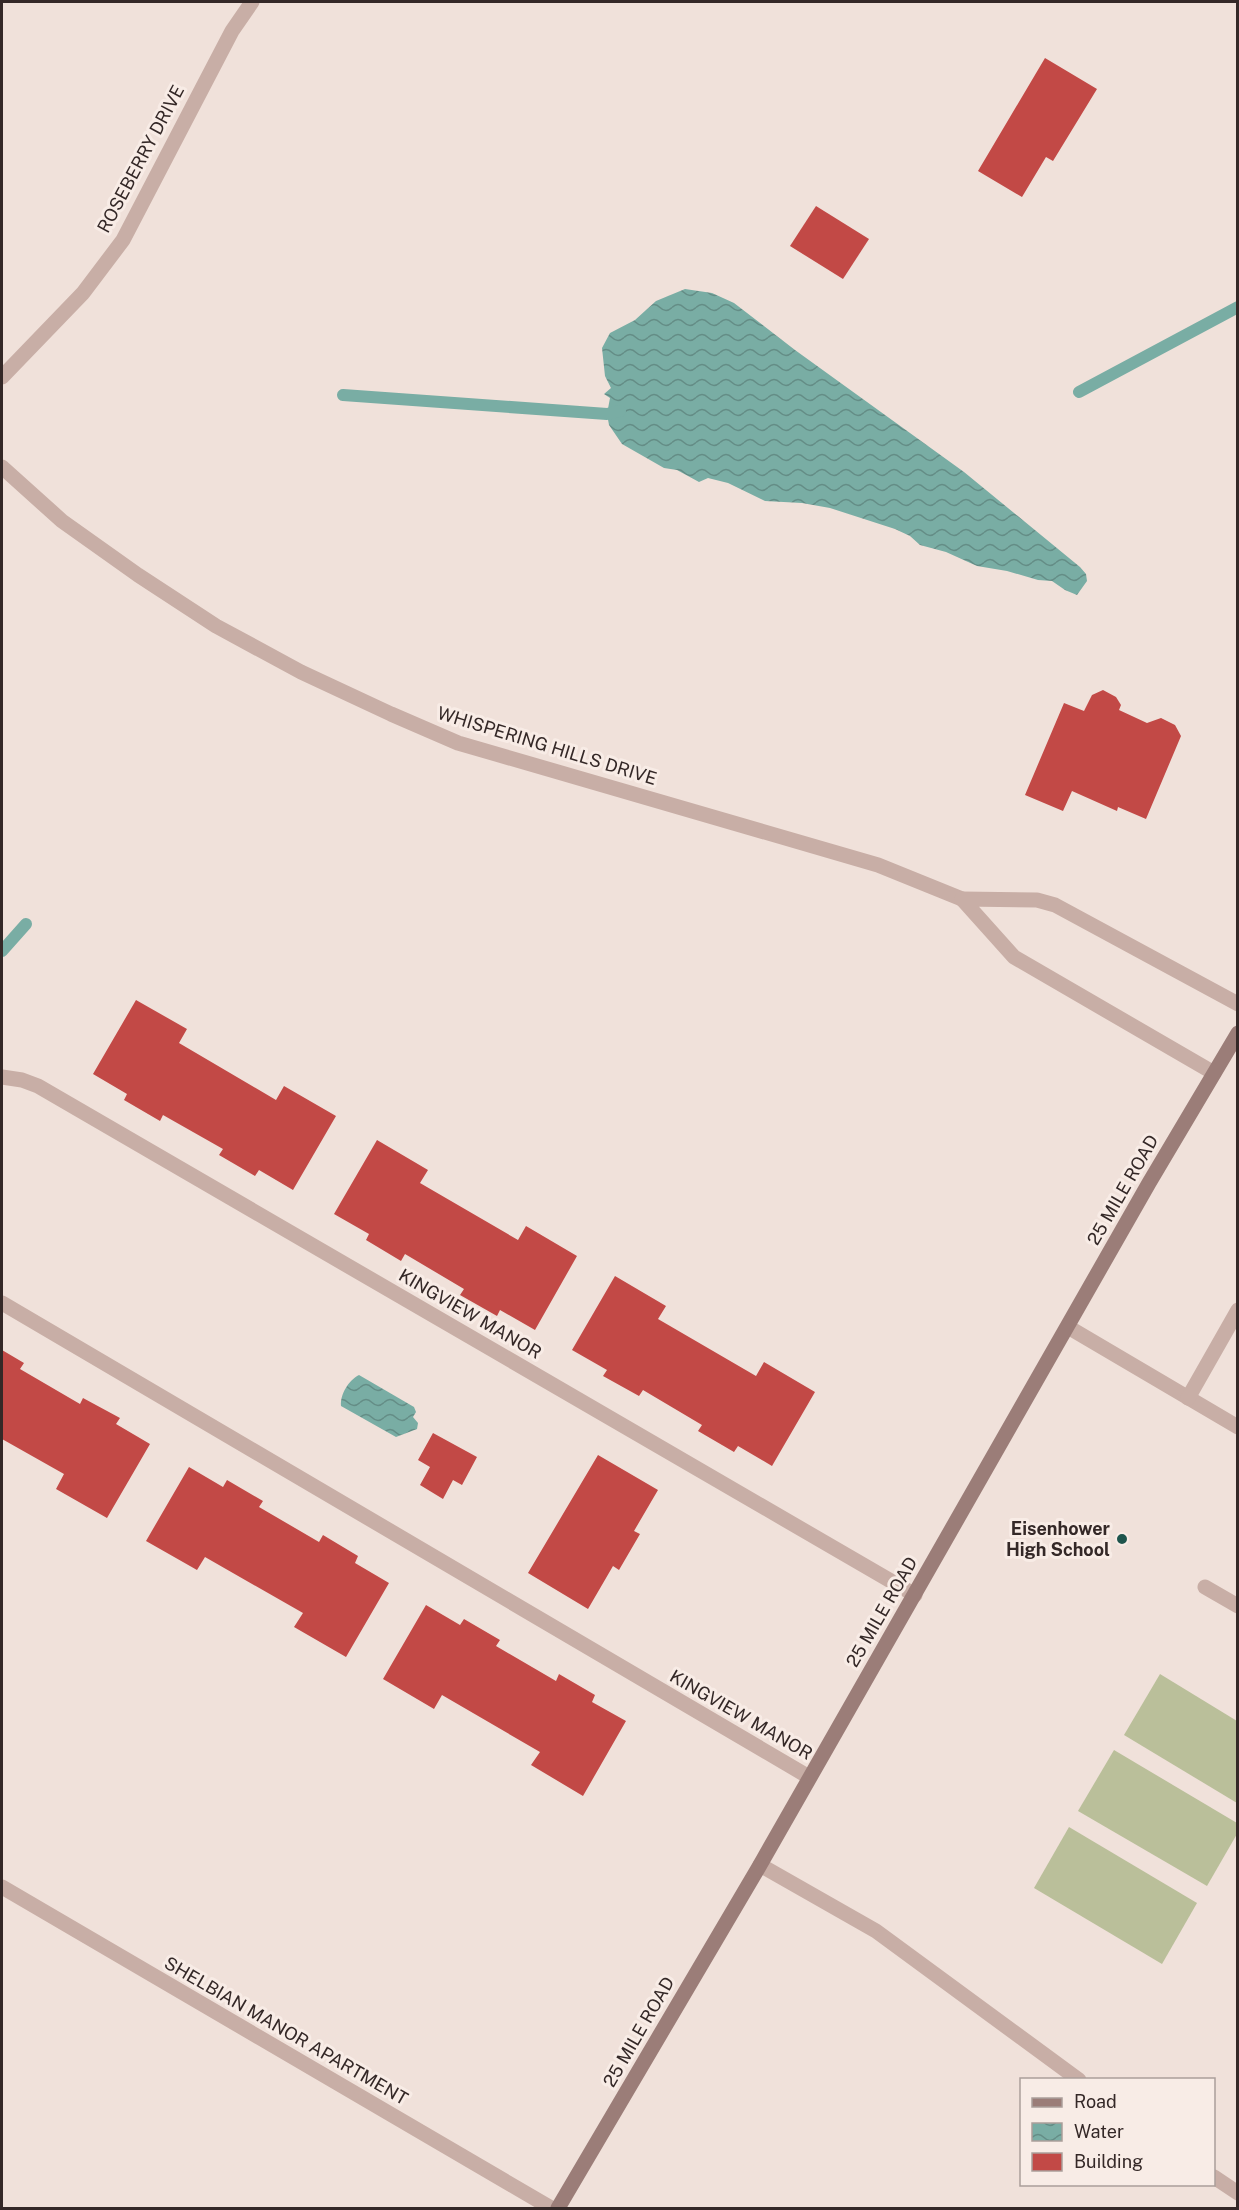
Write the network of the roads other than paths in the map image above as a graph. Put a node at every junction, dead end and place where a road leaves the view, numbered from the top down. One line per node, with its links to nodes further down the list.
1 (252, 2): 2 (street, ROSEBERRY DRIVE)
2 (2, 377)
3 (2, 467): 4 (street, WHISPERING HILLS DRIVE)
4 (962, 898): 5 (street, WHISPERING HILLS DRIVE); 7 (street, WHISPERING HILLS DRIVE)
5 (1238, 1004)
6 (1238, 1033): 7 (street, 25 MILE ROAD)
7 (1214, 1073): 11 (street, 25 MILE ROAD)
8 (2, 1077): 15 (street, KINGVIEW MANOR)
9 (2, 1303): 17 (street, KINGVIEW MANOR)
10 (1238, 1310): 12 (street)
11 (1068, 1327): 12 (street); 15 (street, 25 MILE ROAD)
12 (1188, 1398): 13 (street)
13 (1238, 1427)
14 (1205, 1587): 16 (street)
15 (915, 1595): 17 (street, 25 MILE ROAD)
16 (1238, 1606)
17 (809, 1777): 18 (street, 25 MILE ROAD)
18 (760, 1865): 20 (street); 24 (street, 25 MILE ROAD)
19 (2, 1887): 23 (street, SHELBIAN MANOR APARTMENT)
20 (1078, 2078)
21 (1215, 2179): 22 (street)
22 (1238, 2193)
23 (552, 2208)
24 (558, 2208)

